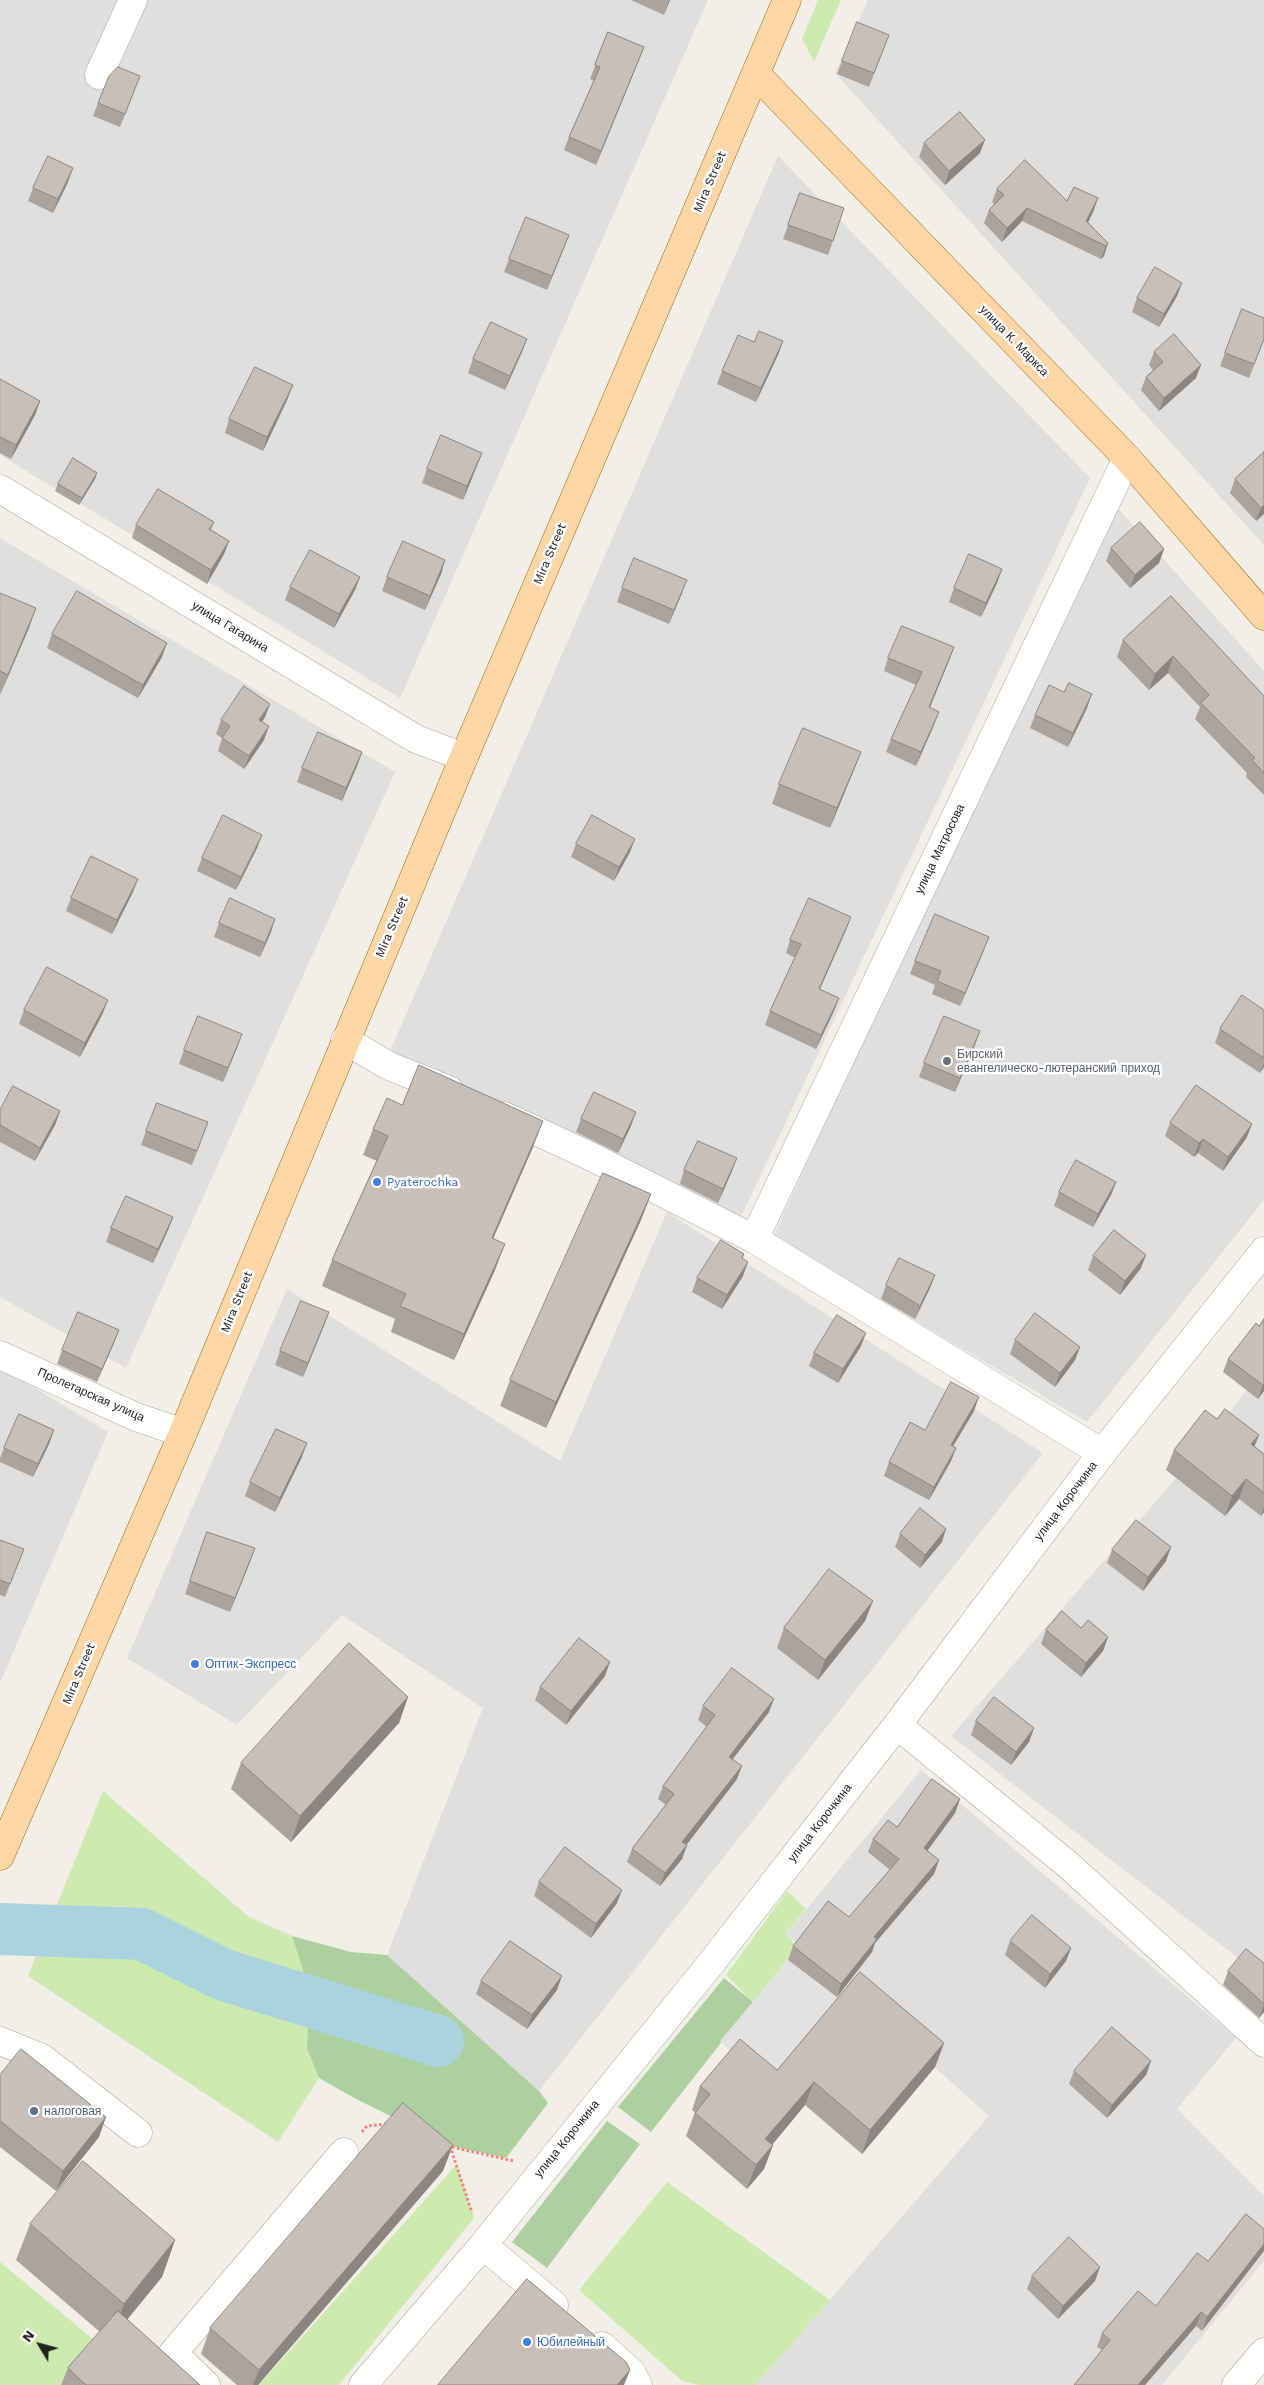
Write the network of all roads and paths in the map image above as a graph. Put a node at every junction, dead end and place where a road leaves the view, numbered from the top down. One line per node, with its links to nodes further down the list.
1 (133, 0): 4 (street)
2 (788, 0): 3 (main road, Mira Street)
3 (756, 74): 5 (main road, улица К. Маркса); 8 (main road, Mira Street)
4 (99, 75)
5 (1127, 458): 7 (main road, улица К. Маркса); 10 (street, улица Матросова)
6 (0, 489): 8 (street, улица Гагарина)
7 (1264, 616)
8 (464, 757): 9 (main road, Mira Street)
9 (345, 1040): 10 (street); 13 (main road, Mira Street)
10 (754, 1239): 14 (street)
11 (1264, 1251): 14 (street, улица Корочкина)
12 (0, 1355): 13 (street, Пролетарская улица)
13 (183, 1433): 16 (main road, Mira Street)
14 (1102, 1453): 15 (street, улица Корочкина)
15 (897, 1726): 18 (street); 24 (street, улица Корочкина)
16 (0, 1856)
17 (0, 2041): 20 (street)
18 (1264, 2043)
19 (396, 2123): 23 (path)
20 (138, 2133)
21 (444, 2142): 22 (path)
22 (451, 2146): 24 (path); 25 (path)
23 (344, 2152): 27 (street)
24 (540, 2173): 25 (street, улица Корочкина)
25 (483, 2244): 28 (street, улица Корочкина); 29 (street)
26 (1264, 2352): 30 (street)
27 (206, 2385)
28 (363, 2385)
29 (638, 2385)
30 (1236, 2385)

